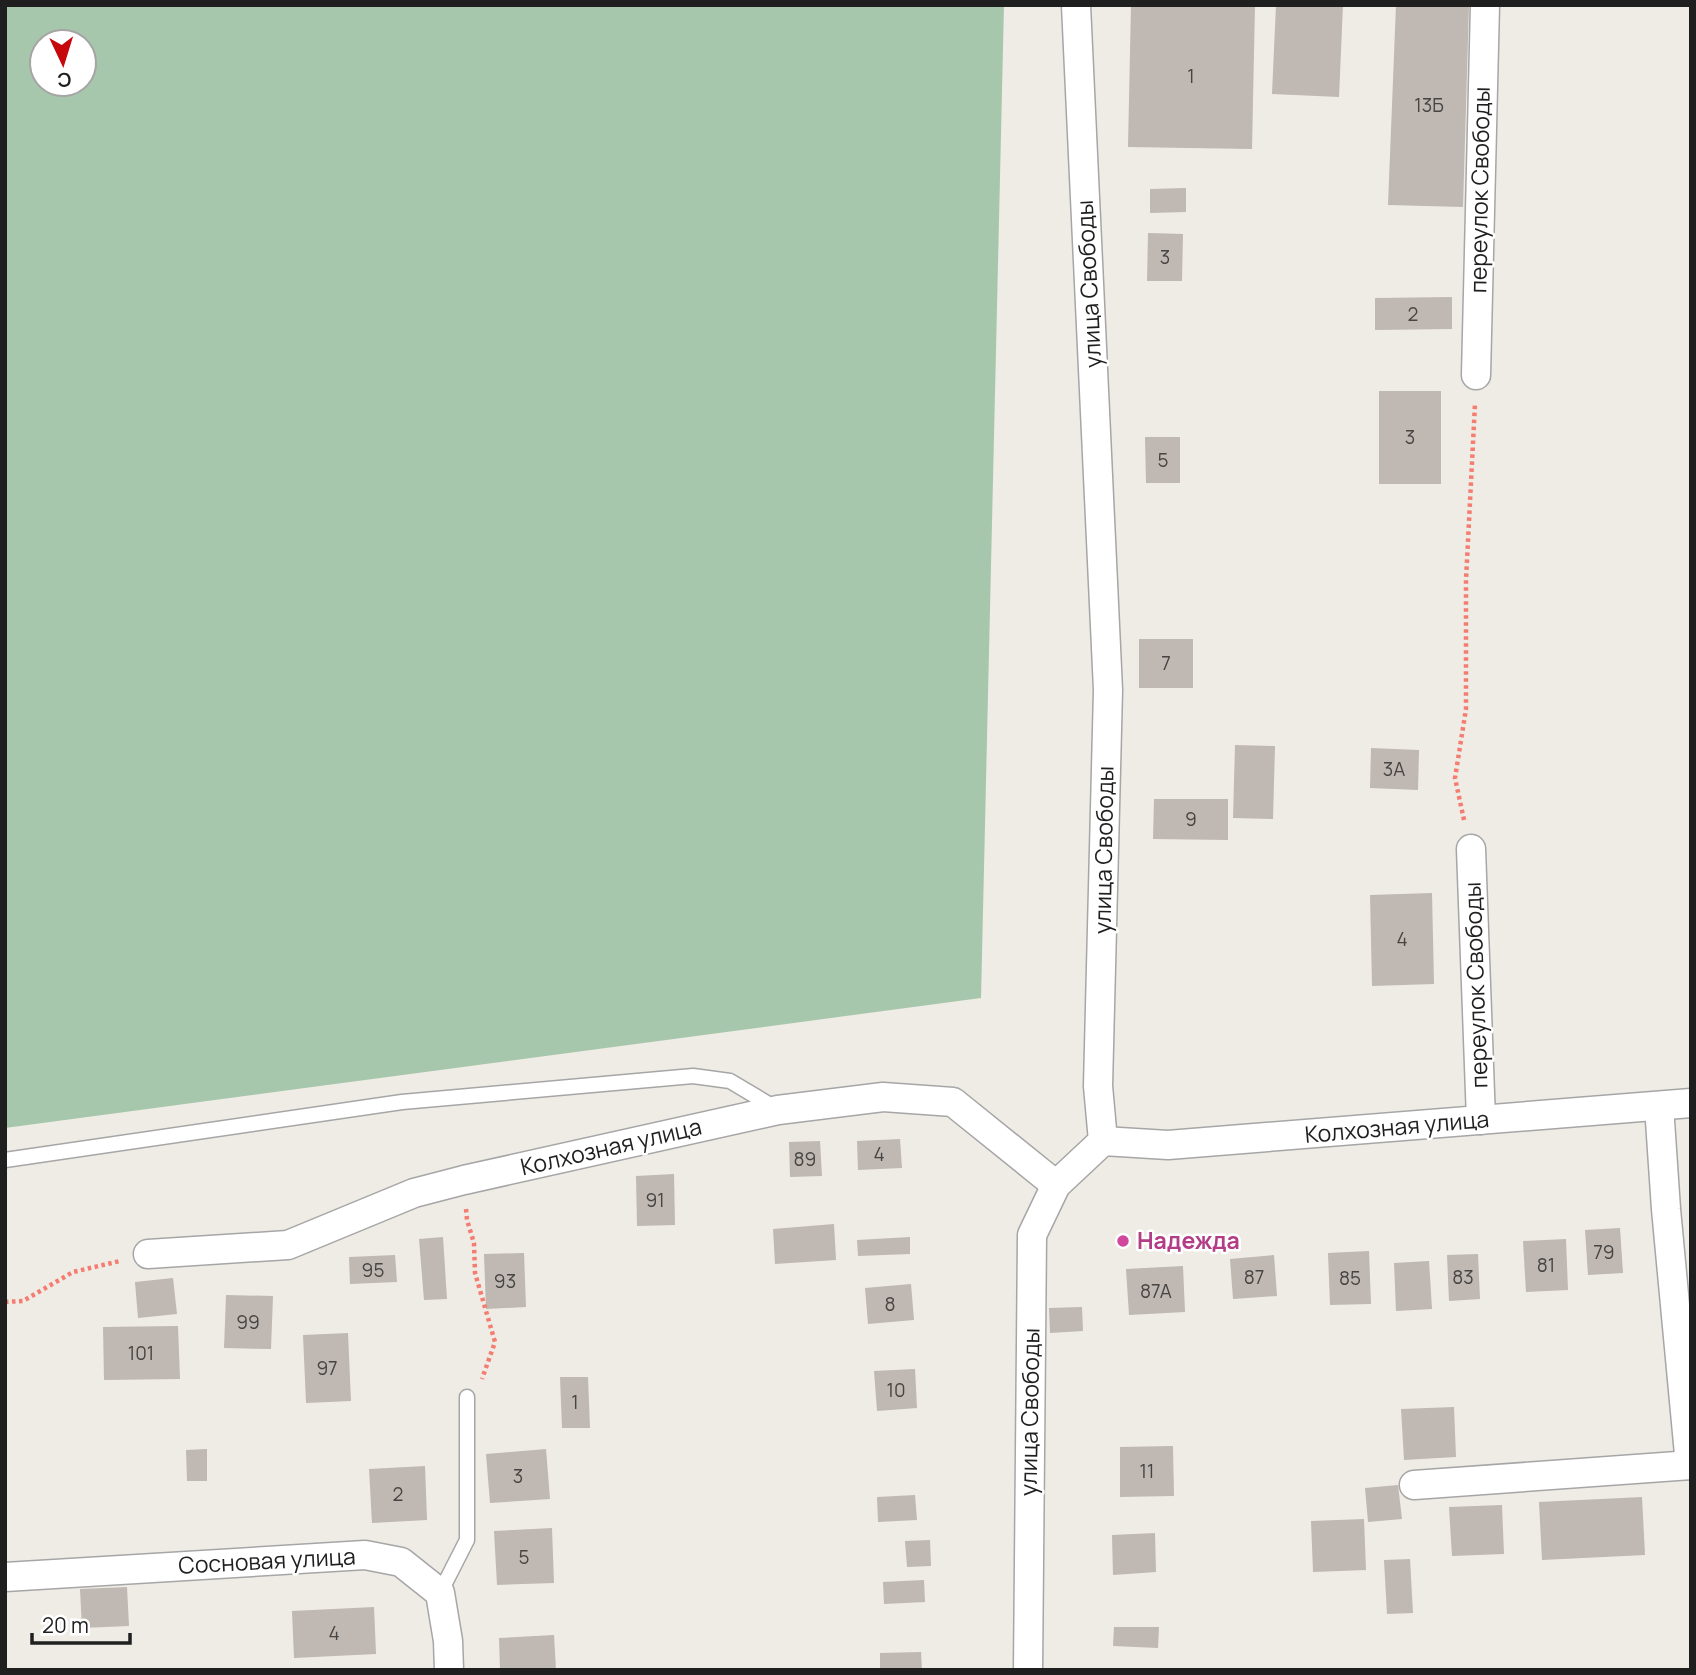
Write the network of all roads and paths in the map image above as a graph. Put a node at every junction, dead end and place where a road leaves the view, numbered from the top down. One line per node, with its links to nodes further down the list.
1 (1076, 5): 9 (street, улица Свободы)
2 (1485, 5): 3 (street, переулок Свободы)
3 (1476, 375): 4 (path)
4 (1471, 849): 8 (street, переулок Свободы)
5 (1691, 1104): 6 (street, Колхозная улица)
6 (1659, 1106): 8 (street, Колхозная улица); 16 (street)
7 (778, 1110): 10 (lane); 11 (street, Колхозная улица); 12 (street, Колхозная улица)
8 (1481, 1120): 9 (street, Колхозная улица)
9 (1103, 1141): 12 (street, улица Свободы)
10 (5, 1160)
11 (464, 1180): 13 (street, Колхозная улица); 15 (path)
12 (1056, 1185): 21 (street, улица Свободы)
13 (148, 1254): 14 (path)
14 (5, 1302)
15 (467, 1396): 19 (lane)
16 (1690, 1465): 17 (street)
17 (1414, 1485)
18 (5, 1577): 19 (street, Сосновая улица)
19 (440, 1593): 20 (street)
20 (449, 1670)
21 (1028, 1670)

